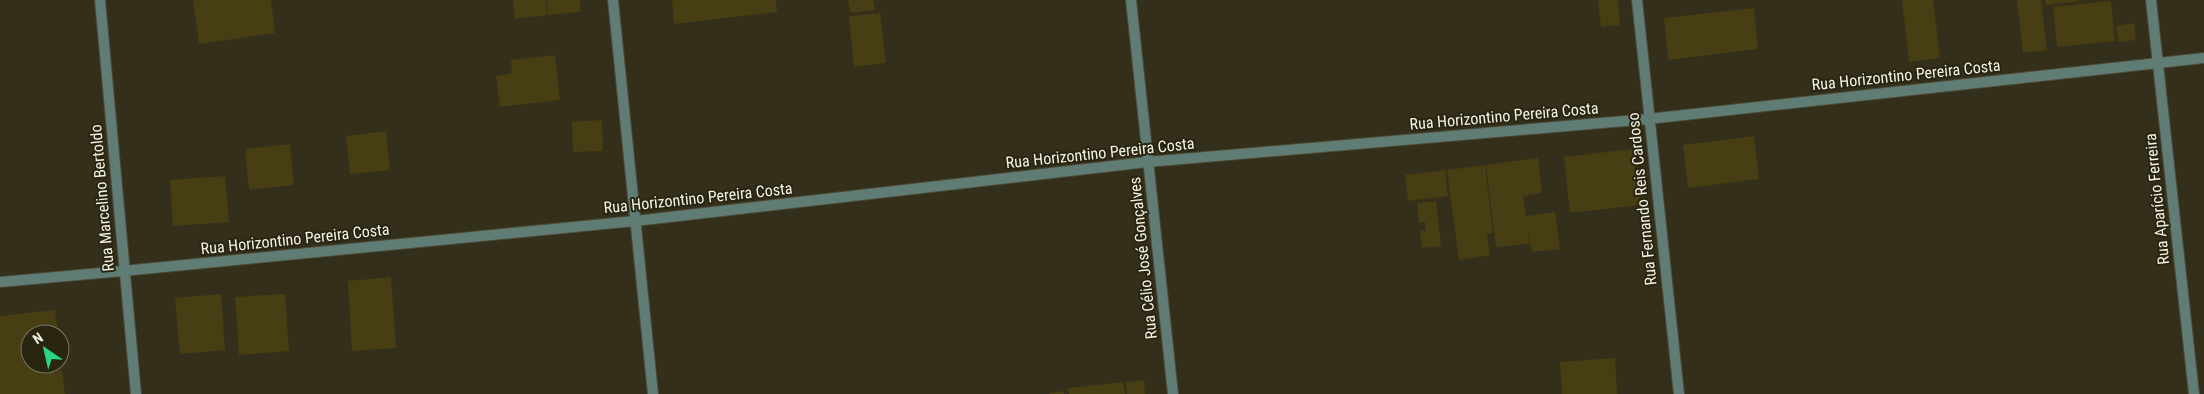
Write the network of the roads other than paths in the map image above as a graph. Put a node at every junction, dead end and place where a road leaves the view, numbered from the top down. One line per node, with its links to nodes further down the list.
1 (100, 0): 11 (street, Rua Marcelino Bertoldo)
2 (613, 0): 10 (street)
3 (1130, 0): 9 (street, Rua Célio José Gonçalves)
4 (1637, 0): 8 (street, Rua Fernando Reis Cardoso)
5 (2151, 0): 7 (street, Rua Aparício Ferreira)
6 (2204, 58): 7 (street, Rua Horizontino Pereira Costa)
7 (2157, 62): 8 (street, Rua Horizontino Pereira Costa); 17 (street, Rua Aparício Ferreira)
8 (1648, 119): 9 (street, Rua Horizontino Pereira Costa); 16 (street, Rua Fernando Reis Cardoso)
9 (1147, 162): 10 (street, Rua Horizontino Pereira Costa); 15 (street, Rua Célio José Gonçalves)
10 (635, 221): 11 (street, Rua Horizontino Pereira Costa); 14 (street)
11 (123, 271): 12 (street, Rua Horizontino Pereira Costa); 13 (street, Rua Marcelino Bertoldo)
12 (0, 282)
13 (136, 394)
14 (654, 394)
15 (1173, 394)
16 (1679, 394)
17 (2194, 394)

